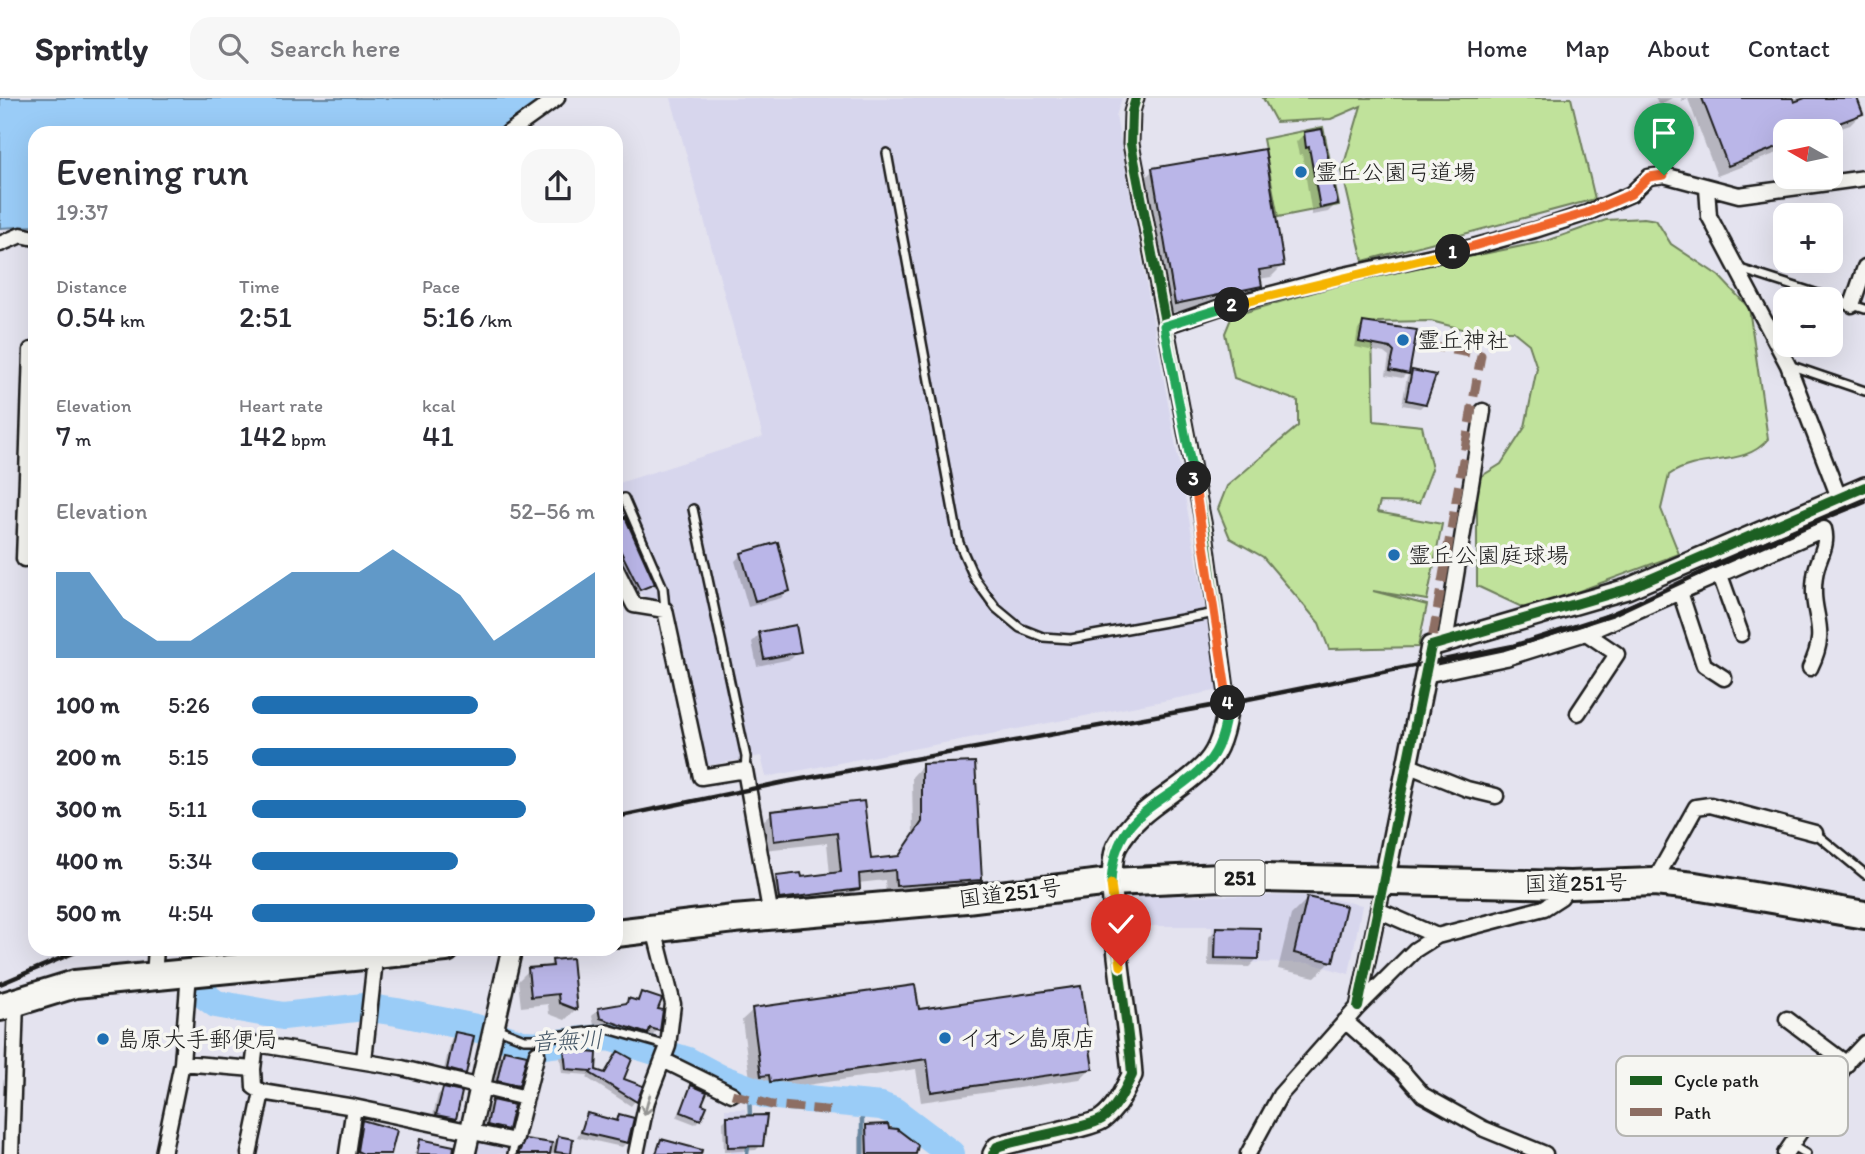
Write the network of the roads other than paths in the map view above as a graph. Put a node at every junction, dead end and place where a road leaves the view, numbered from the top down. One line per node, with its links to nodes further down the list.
1 (557, 98): 3 (street)
2 (1136, 98): 12 (street)
3 (518, 126)
4 (887, 153): 26 (lane)
5 (1865, 178): 6 (street)
6 (1707, 188): 10 (street); 12 (street)
7 (28, 236): 8 (street)
8 (0, 244)
9 (1865, 267): 11 (street)
10 (1737, 268): 11 (lane); 13 (street)
11 (1858, 307)
12 (1164, 326): 26 (street)
13 (1788, 365): 14 (lane); 17 (street)
14 (1865, 391)
15 (1483, 411): 29 (street)
16 (1865, 486): 17 (street)
17 (1838, 495): 29 (street)
18 (624, 498): 25 (lane)
19 (693, 509): 38 (lane)
20 (28, 512): 21 (street)
21 (24, 559)
22 (1720, 575): 24 (street); 28 (street); 31 (street)
23 (623, 583): 25 (street)
24 (1680, 592): 27 (street); 30 (street)
25 (665, 610): 38 (street)
26 (1216, 613): 35 (street)
27 (1586, 634): 33 (street); 36 (street)
28 (1741, 634)
29 (1446, 642): 33 (street)
30 (1701, 655): 32 (street); 34 (street)
31 (1810, 668)
32 (1690, 669)
33 (1425, 676): 37 (street)
34 (1724, 678)
35 (1228, 703): 42 (street)
36 (1578, 713)
37 (1407, 765): 39 (street); 43 (street)
38 (745, 770): 48 (street)
39 (1496, 796)
40 (1815, 833): 41 (lane); 44 (street)
41 (1865, 874)
42 (1111, 882): 43 (highway, 国道251号 / 251); 48 (highway, 国道251号 / 251); 85 (street)
43 (1384, 882): 45 (highway, 国道251号 / 251); 46 (street)
44 (1654, 882): 45 (highway, 国道251号 / 251); 47 (highway, 国道251号 / 251)
45 (1570, 885): 51 (street)
46 (1378, 910): 51 (street); 59 (street)
47 (1865, 915)
48 (771, 916): 49 (highway, 国道251号 / 251)
49 (654, 929): 50 (highway, 国道251号 / 251); 65 (street)
50 (623, 932)
51 (1437, 936): 59 (street)
52 (155, 956): 57 (street)
53 (333, 956): 56 (highway)
54 (369, 956): 67 (street)
55 (510, 956): 62 (street)
56 (198, 972): 57 (highway); 68 (street)
57 (154, 977): 58 (highway)
58 (8, 1004): 79 (street)
59 (1358, 1007): 61 (street)
60 (1787, 1019): 66 (street)
61 (1345, 1021): 86 (street); 87 (street)
62 (492, 1036): 64 (lane); 71 (street)
63 (1865, 1043): 69 (street)
64 (536, 1046): 65 (lane); 74 (street)
65 (666, 1053): 73 (street); 84 (street, one-way to 84)
66 (1836, 1056)
67 (364, 1060): 70 (street); 71 (street)
68 (182, 1063): 70 (street); 80 (street)
69 (1848, 1063)
70 (253, 1069): 72 (street)
71 (481, 1086): 74 (street); 76 (street)
72 (262, 1092): 75 (street); 81 (street)
73 (732, 1094)
74 (526, 1098): 77 (street)
75 (354, 1107): 76 (street); 82 (street)
76 (470, 1131): 77 (street); 83 (street)
77 (514, 1148)
78 (1788, 1150): 88 (lane)
79 (12, 1154)
80 (163, 1154)
81 (249, 1154)
82 (346, 1154)
83 (465, 1154)
84 (636, 1154)
85 (993, 1154)
86 (1248, 1154)
87 (1545, 1154)
88 (1806, 1154)

